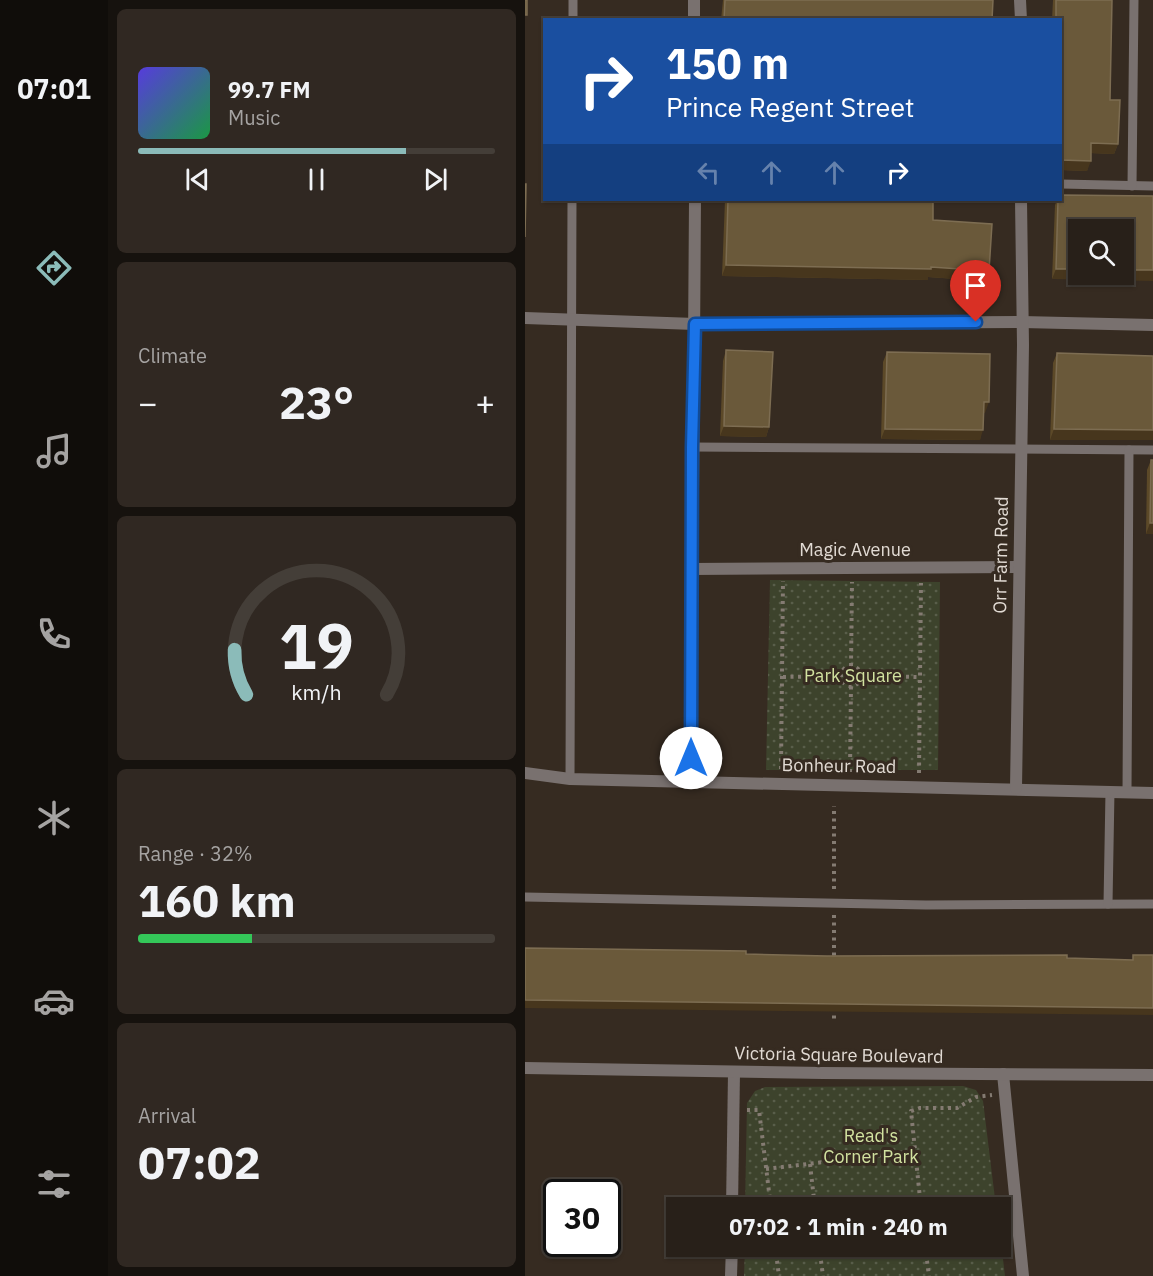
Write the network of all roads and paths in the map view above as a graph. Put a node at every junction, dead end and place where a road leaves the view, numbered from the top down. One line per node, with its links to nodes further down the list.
1 (573, 0): 5 (lane)
2 (694, 0): 6 (street)
3 (1020, 0): 7 (street)
4 (1134, 0): 9 (lane)
5 (573, 18)
6 (695, 18)
7 (1021, 18)
8 (1062, 184): 9 (lane)
9 (1132, 186): 10 (lane)
10 (1153, 186)
11 (572, 201): 15 (lane)
12 (695, 201): 17 (street)
13 (1021, 201): 16 (street, Orr Farm Road)
14 (525, 318): 15 (street)
15 (572, 320): 17 (street); 35 (lane)
16 (1023, 322): 17 (street); 18 (street); 22 (street, Orr Farm Road)
17 (695, 324): 19 (street)
18 (1153, 325)
19 (692, 447): 22 (lane); 27 (street)
20 (1129, 450): 21 (lane); 22 (lane); 42 (lane)
21 (1153, 450)
22 (1021, 451): 23 (street, Orr Farm Road)
23 (1019, 567): 26 (street, Magic Avenue); 40 (street, Orr Farm Road)
24 (783, 568): 25 (street, Magic Avenue); 27 (street, Magic Avenue); 31 (path)
25 (852, 568): 26 (street, Magic Avenue); 28 (path)
26 (921, 568): 32 (path)
27 (691, 569): 36 (street)
28 (851, 666): 29 (path); 30 (path)
29 (841, 676): 31 (path); 33 (path)
30 (861, 676): 32 (path); 33 (path)
31 (783, 677): 37 (path)
32 (919, 677): 39 (path)
33 (851, 686): 38 (path)
34 (525, 773): 35 (street, Bonheur Road)
35 (570, 779): 36 (street, Bonheur Road)
36 (691, 781): 37 (street, Bonheur Road)
37 (781, 783): 38 (street, Bonheur Road)
38 (850, 785): 39 (street, Bonheur Road)
39 (919, 786): 40 (street, Bonheur Road)
40 (1016, 788): 41 (street, Bonheur Road)
41 (1110, 791): 42 (street, Bonheur Road); 45 (lane)
42 (1127, 792): 43 (street, Bonheur Road)
43 (1153, 792)
44 (525, 897): 45 (lane)
45 (1108, 903): 46 (lane)
46 (1153, 904)
47 (525, 1068): 48 (street, Victoria Square Boulevard)
48 (734, 1072): 49 (street, Victoria Square Boulevard); 52 (street)
49 (1003, 1074): 50 (street, Victoria Square Boulevard); 51 (street)
50 (1153, 1075)
51 (1005, 1094): 53 (path); 68 (street)
52 (734, 1110): 55 (path); 56 (street)
53 (915, 1151): 54 (path); 59 (path)
54 (810, 1164): 55 (path); 58 (path)
55 (766, 1169): 57 (path)
56 (732, 1197)
57 (770, 1197)
58 (814, 1197)
59 (920, 1197)
60 (732, 1257): 64 (street)
61 (776, 1257): 65 (path)
62 (820, 1257): 66 (path)
63 (926, 1257): 67 (path)
64 (731, 1276)
65 (779, 1276)
66 (823, 1276)
67 (929, 1276)
68 (1023, 1276)

